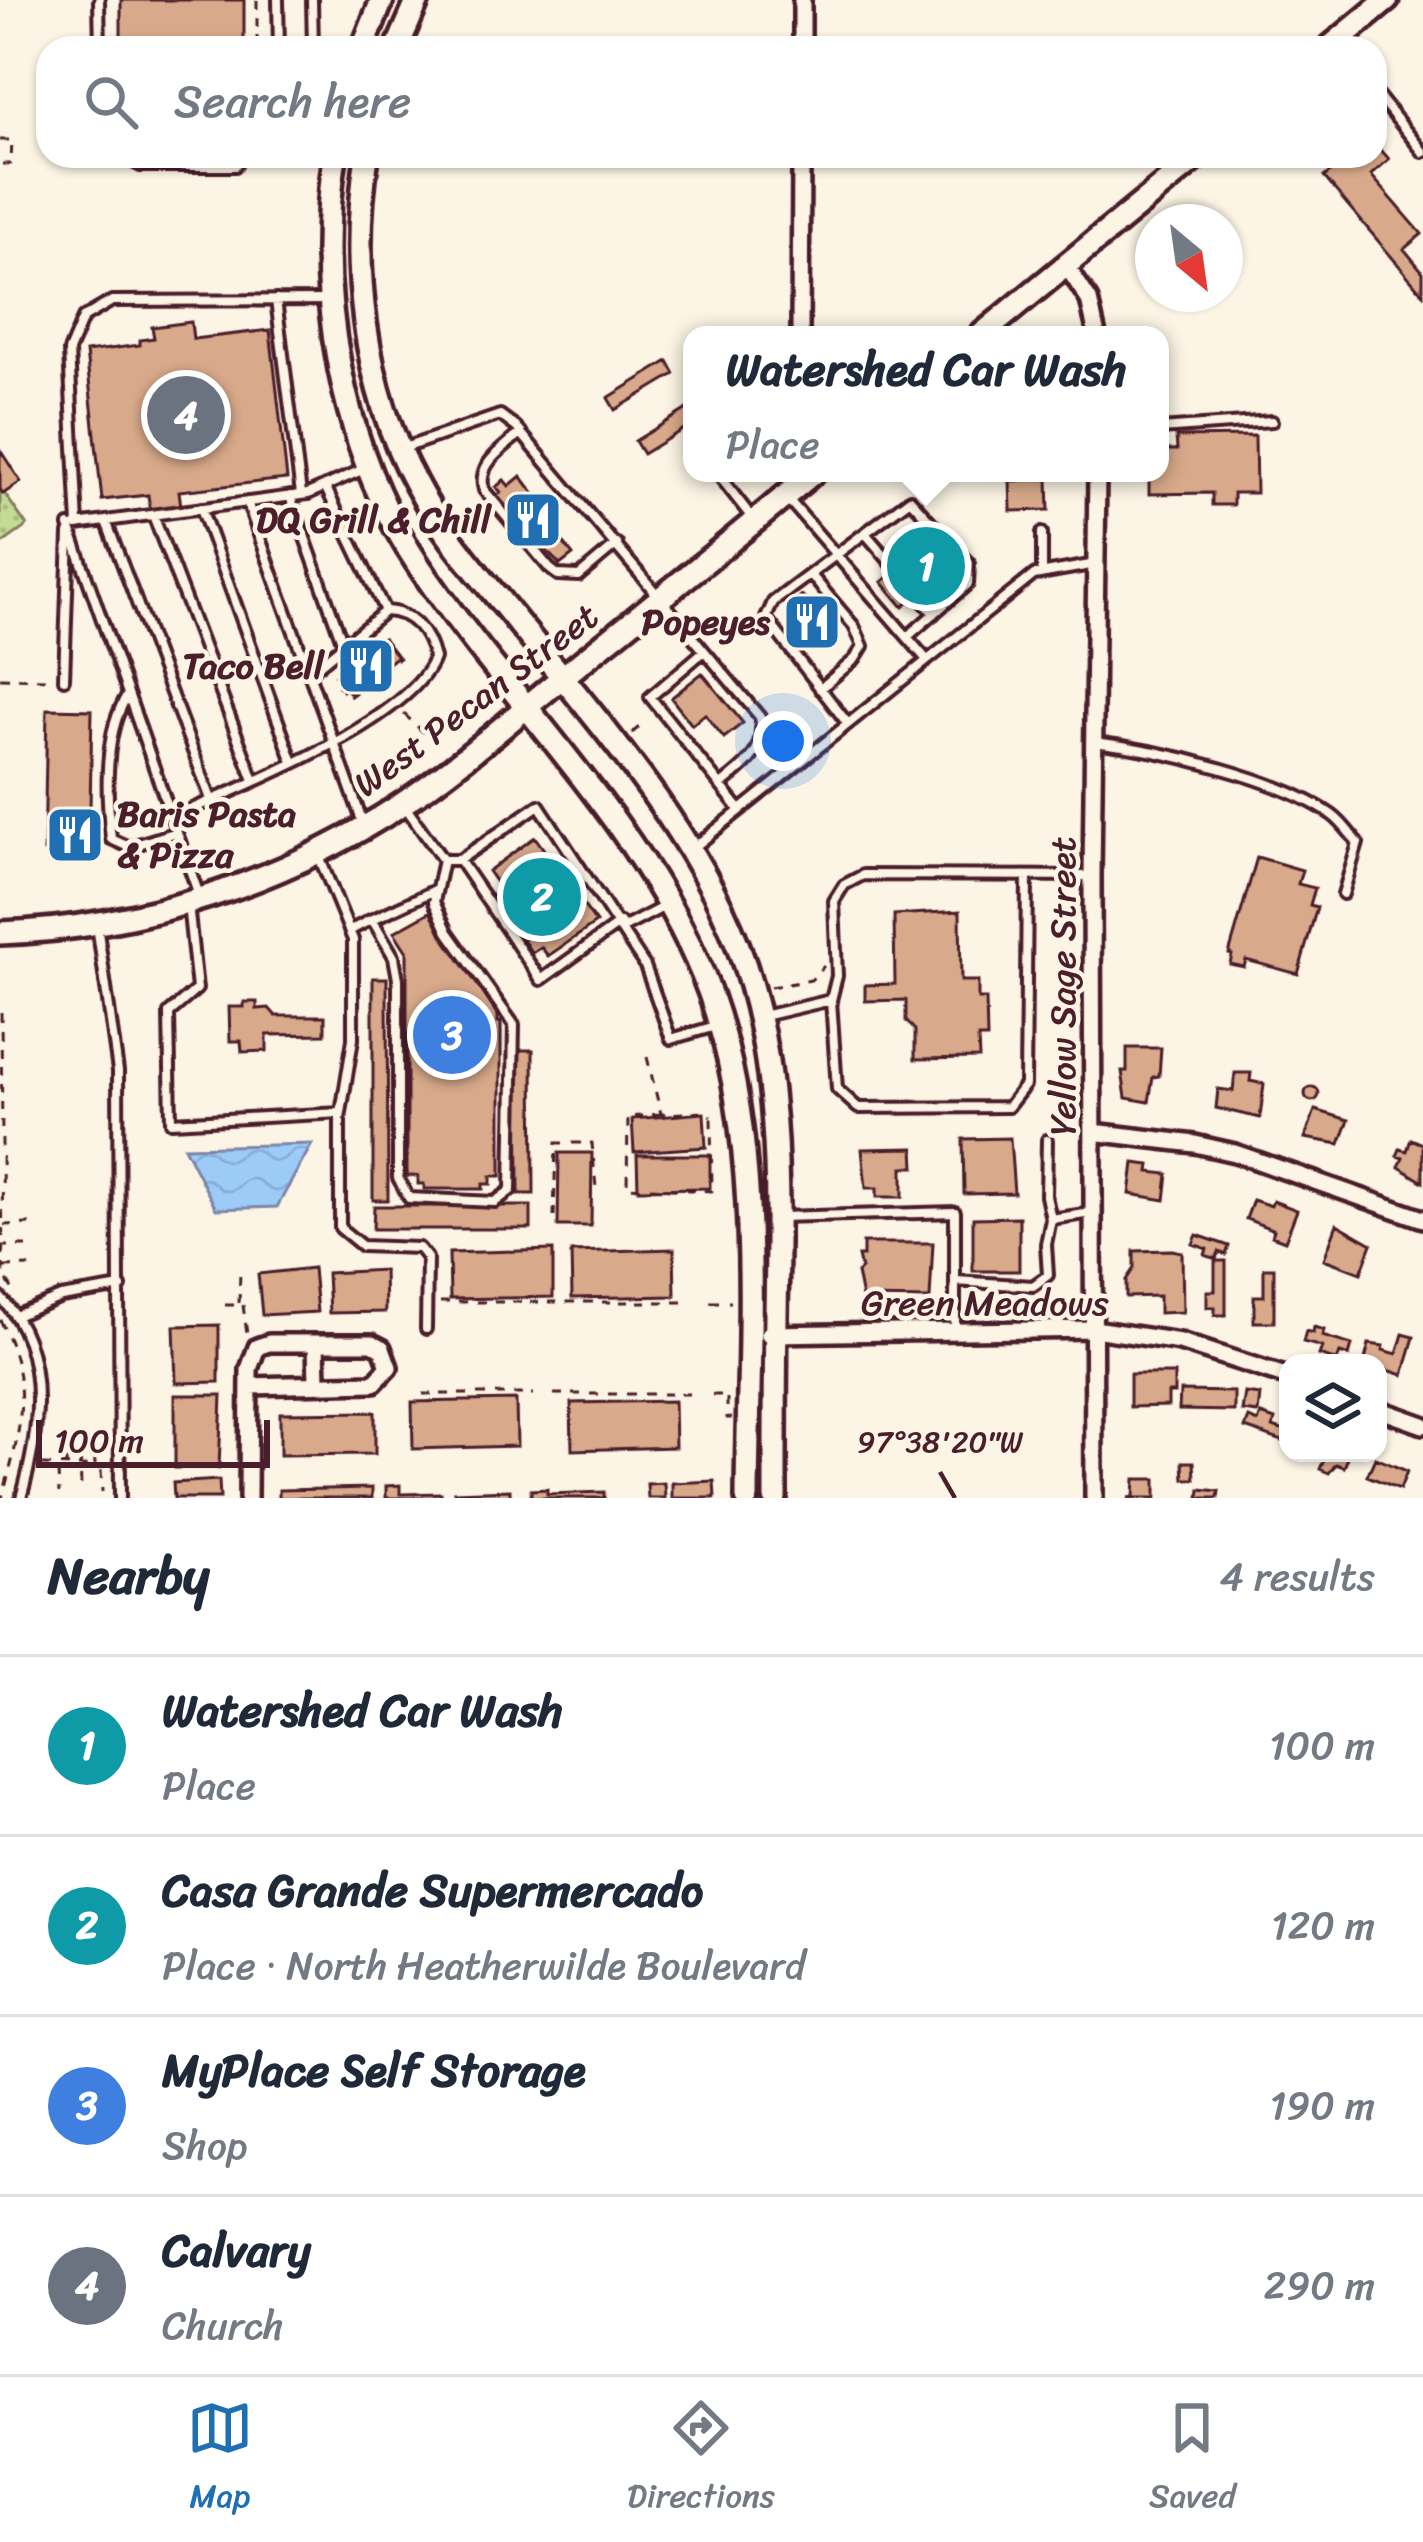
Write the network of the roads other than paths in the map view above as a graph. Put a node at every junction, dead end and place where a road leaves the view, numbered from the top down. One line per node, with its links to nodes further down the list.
1 (100, 0): 8 (lane)
2 (278, 0): 9 (lane)
3 (312, 0): 10 (lane)
4 (382, 0): 11 (main road)
5 (418, 0): 12 (main road)
6 (802, 0): 13 (street)
7 (1387, 0): 14 (main road)
8 (100, 36)
9 (279, 36)
10 (313, 36)
11 (368, 36)
12 (403, 36)
13 (802, 36)
14 (1346, 36)
15 (1387, 107): 16 (lane)
16 (1423, 152)
17 (334, 168): 22 (main road)
18 (366, 168): 30 (main road)
19 (801, 168): 24 (street)
20 (1184, 168): 21 (main road)
21 (1066, 266): 25 (main road); 26 (street)
22 (330, 299): 23 (lane); 31 (main road)
23 (275, 300): 36 (lane); 43 (lane)
24 (800, 326)
25 (992, 326)
26 (1094, 326)
27 (1272, 421): 28 (lane)
28 (1169, 428)
29 (521, 432): 30 (lane); 46 (lane); 46 (lane)
30 (400, 450): 31 (main road); 61 (main road)
31 (369, 466): 35 (lane); 65 (main road)
32 (724, 482): 42 (lane)
33 (802, 482): 37 (main road, West Pecan Street)
34 (1097, 482): 48 (street, Yellow Sage Street)
35 (325, 486): 36 (lane); 54 (lane)
36 (296, 495): 38 (lane); 57 (lane)
37 (785, 496): 42 (main road, West Pecan Street); 47 (lane)
38 (248, 502): 39 (lane); 60 (lane)
39 (201, 508): 40 (lane); 69 (lane)
40 (154, 515): 41 (lane); 70 (lane)
41 (106, 521): 43 (lane); 72 (lane)
42 (755, 521): 53 (main road, West Pecan Street)
43 (74, 526): 62 (lane); 64 (lane)
44 (1042, 532): 50 (lane)
45 (866, 533): 47 (lane); 49 (lane); 55 (lane)
46 (616, 544): 53 (lane)
47 (836, 555): 51 (lane); 56 (lane)
48 (1097, 564): 50 (lane); 67 (street, Yellow Sage Street)
49 (897, 570)
50 (1042, 573): 59 (lane)
51 (810, 574): 63 (lane); 63 (lane)
52 (919, 596): 55 (lane)
53 (663, 598): 58 (lane); 61 (main road, West Pecan Street)
54 (385, 611): 57 (lane); 68 (lane)
55 (934, 614): 56 (lane)
56 (907, 637): 59 (lane)
57 (343, 644): 60 (lane)
58 (704, 651): 71 (lane); 71 (lane)
59 (927, 660): 66 (lane)
60 (309, 673): 68 (lane)
61 (562, 678): 65 (main road, West Pecan Street); 78 (main road)
62 (64, 679)
63 (820, 688): 66 (lane)
64 (128, 694): 75 (lane); 77 (lane)
65 (529, 706): 73 (main road, West Pecan Street); 87 (main road)
66 (848, 724): 74 (lane)
67 (1094, 742): 82 (street, Yellow Sage Street); 85 (lane)
68 (334, 743): 69 (lane); 76 (lane)
69 (293, 762): 70 (lane)
70 (254, 780): 72 (lane)
71 (721, 784): 74 (lane)
72 (211, 800): 75 (lane)
73 (403, 804): 76 (main road, West Pecan Street); 80 (lane)
74 (740, 810): 78 (lane)
75 (172, 818): 77 (lane)
76 (364, 827): 79 (main road, West Pecan Street)
77 (177, 832): 86 (lane)
78 (688, 851): 94 (main road)
79 (318, 853): 86 (main road, West Pecan Street); 91 (lane)
80 (443, 860): 81 (lane); 84 (lane)
81 (459, 860): 90 (lane); 90 (lane)
82 (1092, 876): 83 (lane); 97 (street, Yellow Sage Street)
83 (1027, 878): 93 (lane); 93 (lane)
84 (436, 889): 88 (lane); 88 (lane)
85 (1343, 894)
86 (194, 901): 89 (main road, West Pecan Street); 96 (lane)
87 (670, 903): 90 (lane); 95 (main road)
88 (372, 919): 91 (lane)
89 (96, 923): 92 (main road, West Pecan Street); 104 (lane)
90 (622, 926): 95 (lane)
91 (350, 931): 96 (lane)
92 (0, 933)
93 (831, 1000): 94 (lane)
94 (757, 1015): 95 (main road); 100 (main road)
95 (719, 1024): 111 (main road)
96 (341, 1113): 107 (lane)
97 (1094, 1132): 99 (street, Yellow Sage Street); 102 (street)
98 (1047, 1140): 101 (lane)
99 (1094, 1213): 101 (lane); 108 (street, Yellow Sage Street)
100 (777, 1216): 103 (lane); 110 (main road)
101 (1051, 1219): 103 (lane)
102 (1423, 1219)
103 (955, 1281): 109 (lane)
104 (121, 1288): 106 (lane); 119 (lane)
105 (0, 1297): 106 (lane)
106 (18, 1315): 118 (lane)
107 (426, 1329)
108 (1094, 1329): 109 (street, Green Meadows); 113 (street, Green Meadows); 123 (street, Yellow Sage Street)
109 (955, 1331): 110 (street, Green Meadows)
110 (775, 1334): 111 (street, Green Meadows); 122 (main road)
111 (748, 1335): 121 (main road)
112 (316, 1343): 114 (street); 114 (street); 115 (street)
113 (1279, 1374)
114 (317, 1384): 115 (street)
115 (249, 1385): 120 (street)
116 (1387, 1412): 117 (street)
117 (1423, 1426)
118 (21, 1498)
119 (120, 1498)
120 (248, 1498)
121 (747, 1498)
122 (775, 1498)
123 (1094, 1498)

